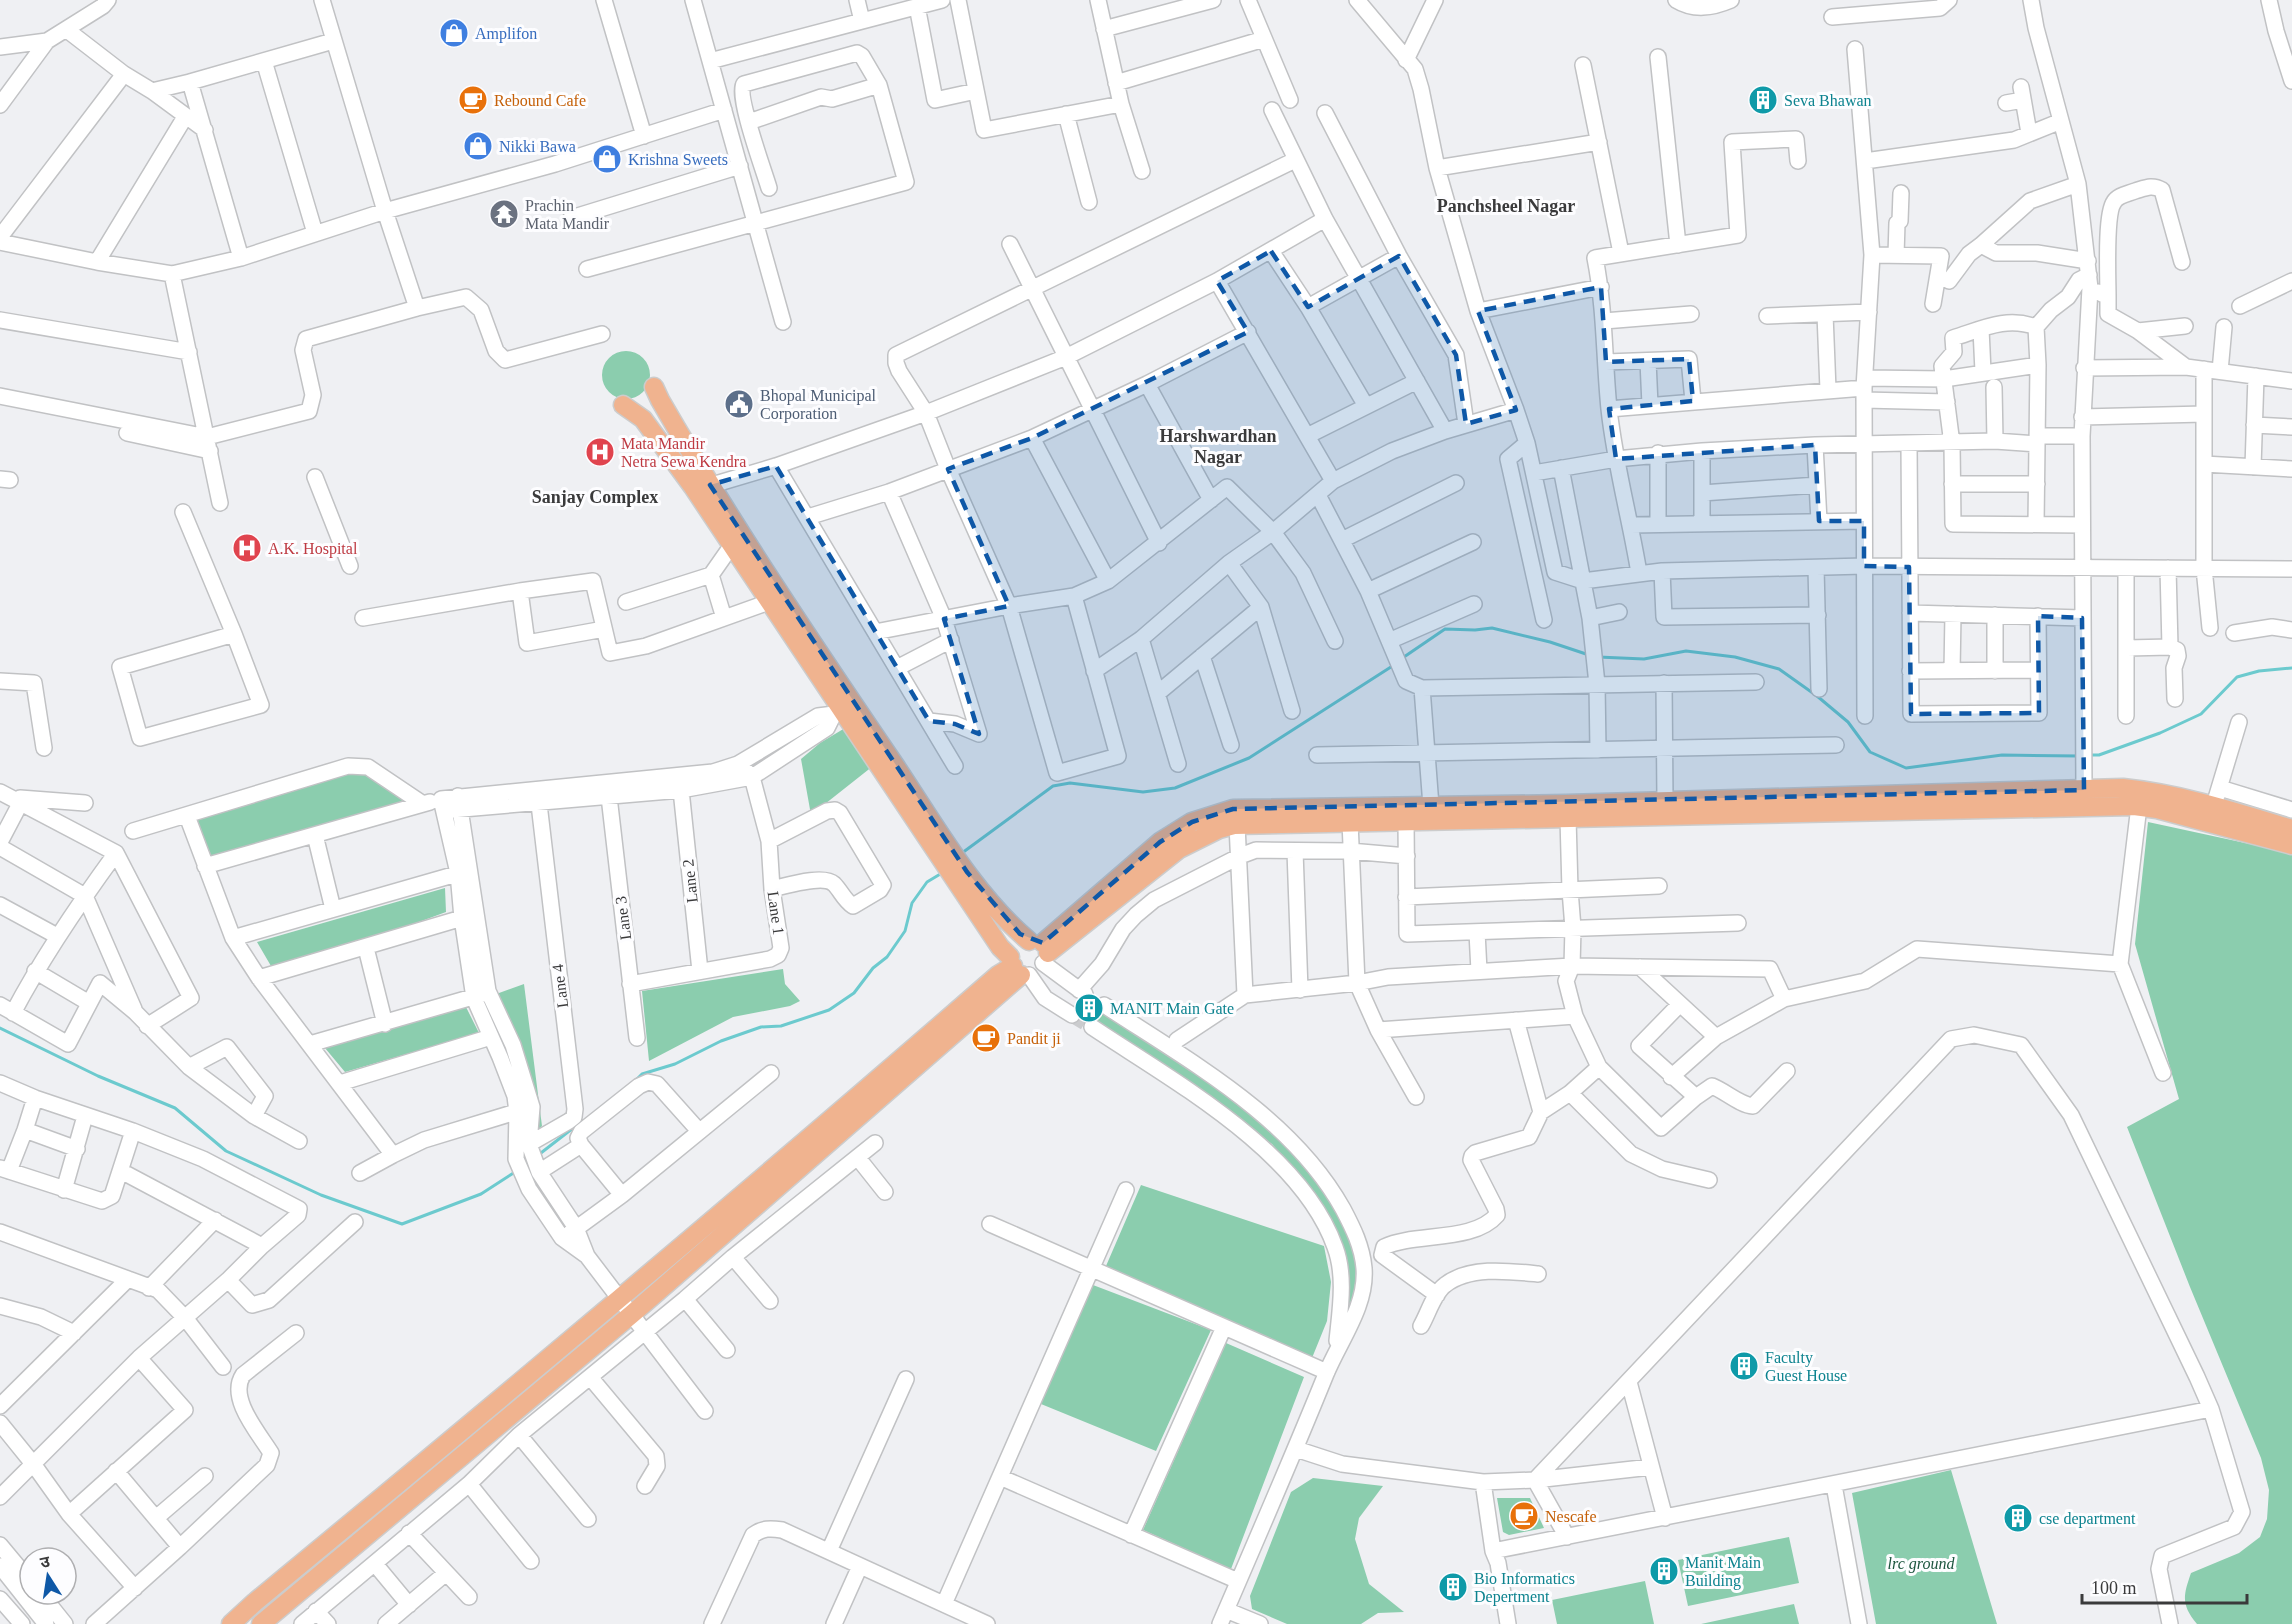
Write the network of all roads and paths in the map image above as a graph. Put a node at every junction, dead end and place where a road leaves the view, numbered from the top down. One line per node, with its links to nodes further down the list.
1 (108, 0): 22 (street)
2 (322, 0): 25 (street)
3 (604, 0): 53 (street)
4 (693, 0): 31 (street)
5 (857, 0): 20 (street)
6 (942, 0): 18 (street)
7 (958, 0): 39 (street)
8 (1098, 0): 21 (street)
9 (1213, 0): 21 (street)
10 (1248, 0): 23 (street)
11 (1357, 0): 29 (street)
12 (1435, 0): 29 (street)
13 (1676, 0): 14 (street)
14 (1731, 0)
15 (1949, 0): 19 (street)
16 (2031, 0): 49 (street)
17 (2269, 0): 34 (street)
18 (917, 6): 20 (street); 39 (street)
19 (1832, 17)
20 (862, 21): 31 (street)
21 (1104, 29): 36 (street)
22 (67, 30): 24 (street); 33 (street)
23 (1264, 39): 36 (street); 40 (street)
24 (47, 40): 26 (street); 43 (street)
25 (333, 41): 30 (street); 65 (street)
26 (0, 47)
27 (1855, 49): 57 (street)
28 (1658, 57): 73 (street)
29 (1406, 60): 59 (street)
30 (264, 61): 35 (street); 69 (street)
31 (710, 61): 44 (street)
32 (1583, 65): 54 (street)
33 (124, 74): 38 (street); 70 (street)
34 (2292, 81)
35 (190, 82): 38 (street); 51 (street)
36 (1116, 83): 42 (street)
37 (879, 85): 50 (street); 50 (street); 68 (street)
38 (152, 91): 48 (street)
39 (976, 91): 47 (street)
40 (1290, 100)
41 (2006, 103): 52 (street)
42 (1121, 104): 47 (street); 60 (street)
43 (0, 105)
44 (724, 110): 53 (street); 58 (street)
45 (1272, 110): 55 (street)
46 (1325, 113): 79 (street)
47 (1066, 114): 64 (street)
48 (185, 117): 51 (street); 81 (street)
49 (2061, 121): 52 (street); 61 (street)
50 (748, 122): 62 (street)
51 (205, 130): 80 (street)
52 (2030, 133): 57 (street)
53 (644, 136): 65 (street)
54 (1599, 142): 59 (street); 76 (street)
55 (1295, 160): 67 (street); 91 (street)
56 (1798, 161): 73 (street)
57 (1865, 161): 77 (street)
58 (740, 166): 66 (street); 68 (street)
59 (1437, 168): 97 (street)
60 (1142, 171)
61 (2078, 184): 74 (street); 85 (street)
62 (769, 188)
63 (1900, 193): 78 (street)
64 (1089, 201)
65 (385, 211): 69 (street); 96 (street)
66 (572, 218)
67 (1325, 219): 75 (street); 86 (street)
68 (756, 223): 83 (street); 104 (street)
69 (315, 233): 80 (street)
70 (0, 237)
71 (0, 242): 81 (street)
72 (1010, 244): 91 (street)
73 (1678, 244): 76 (street)
74 (1981, 245): 85 (street); 89 (street)
75 (1271, 251): 88 (street); 95 (street)
76 (1621, 252): 90 (street)
77 (1872, 255): 78 (street); 98 (street)
78 (1896, 255): 93 (street)
79 (1399, 256): 86 (street); 142 (street)
80 (242, 258): 84 (street)
81 (97, 262): 84 (street)
82 (2182, 262): 92 (street)
83 (587, 269)
84 (172, 274): 112 (street)
85 (2089, 274): 92 (street); 106 (street); 117 (street)
86 (1358, 278): 95 (street); 123 (street)
87 (2292, 280): 94 (street)
88 (1217, 281): 110 (street); 113 (street)
89 (1949, 281)
90 (1601, 287): 97 (street); 103 (street)
91 (1032, 289): 113 (street); 139 (street)
92 (2108, 297): 109 (street)
93 (1933, 304)
94 (2240, 306)
95 (1308, 307): 135 (street)
96 (417, 308): 111 (street); 153 (street)
97 (1478, 310): 138 (street)
98 (1869, 312): 100 (street); 128 (street)
99 (1691, 314): 103 (street)
100 (1824, 314): 101 (street); 129 (street)
101 (1767, 316)
102 (0, 320): 112 (street)
103 (1604, 321): 115 (street)
104 (783, 322)
105 (2185, 326): 109 (street)
106 (2036, 327): 108 (street); 116 (street)
107 (2224, 327): 119 (street)
108 (1981, 329): 120 (street); 122 (street)
109 (2138, 331): 118 (street)
110 (1248, 332): 125 (street); 147 (street)
111 (602, 334)
112 (189, 352): 153 (street)
113 (1066, 357): 136 (street); 139 (street)
114 (1648, 361): 115 (street); 131 (street); 134 (street)
115 (1606, 362): 137 (street)
116 (2038, 365): 120 (street); 150 (street)
117 (2084, 368): 118 (street); 141 (street)
118 (2186, 368): 119 (street)
119 (2212, 370): 121 (street); 140 (street)
120 (1983, 372): 122 (street)
121 (2256, 376): 124 (street); 143 (street)
122 (1944, 379): 128 (street); 132 (street)
123 (1417, 381): 135 (street); 145 (street)
124 (2292, 381)
125 (1147, 384): 136 (street); 178 (street)
126 (654, 387): 174 (main road)
127 (1994, 387): 151 (street)
128 (1864, 389): 129 (street); 132 (street); 157 (street)
129 (1828, 390): 131 (street)
130 (0, 396): 153 (street)
131 (1693, 401): 134 (street)
132 (1947, 402): 155 (street)
133 (623, 405): 174 (main road)
134 (1650, 405): 137 (street)
135 (1366, 406): 147 (street)
136 (1093, 408): 149 (street); 192 (street)
137 (1609, 409): 160 (street)
138 (1516, 410): 142 (street); 152 (street)
139 (926, 413): 162 (street); 165 (street)
140 (2204, 414): 141 (street); 161 (street)
141 (2082, 417): 148 (street)
142 (1466, 424): 145 (street)
143 (2254, 424): 144 (street); 163 (street)
144 (2292, 427)
145 (1445, 431): 169 (street)
146 (127, 433): 153 (street)
147 (1307, 436): 169 (street)
148 (2082, 436): 150 (street); 188 (street)
149 (1032, 438): 165 (street); 207 (street)
150 (2037, 440): 151 (street); 172 (street)
151 (1995, 441): 155 (street)
152 (1527, 443): 167 (street); 228 (street)
153 (209, 444): 179 (street)
154 (1909, 444): 155 (street); 157 (street); 197 (street)
155 (1952, 444): 171 (street)
156 (1815, 445): 157 (street); 158 (street); 173 (street)
157 (1864, 445): 183 (street)
158 (1702, 451): 159 (street); 176 (street)
159 (1658, 453): 160 (street); 187 (street)
160 (1616, 459): 164 (street); 186 (street)
161 (2204, 464): 163 (street); 201 (street)
162 (776, 466): 174 (street); 181 (street)
163 (2253, 467): 166 (street)
164 (1561, 468): 167 (street); 208 (street)
165 (948, 469): 175 (street); 215 (street)
166 (2292, 469)
167 (1534, 473): 208 (street)
168 (315, 477): 195 (street)
169 (1333, 481): 177 (street)
170 (1456, 483): 190 (street)
171 (1952, 484): 172 (street); 185 (street)
172 (2037, 484): 185 (street)
173 (1817, 485): 176 (street); 182 (street)
174 (703, 487): 193 (main road); 256 (main road)
175 (889, 492): 181 (street); 227 (street)
176 (1702, 494): 184 (street)
177 (1318, 495): 189 (street); 190 (street)
178 (1211, 500): 189 (street); 192 (street)
179 (220, 503)
180 (183, 512): 234 (street)
181 (808, 517): 232 (street)
182 (1819, 521): 183 (street); 184 (street)
183 (1864, 521): 196 (street)
184 (1702, 524): 187 (street)
185 (2036, 524): 188 (street)
186 (1631, 525): 187 (street); 205 (street)
187 (1658, 525)
188 (2082, 525): 202 (street)
189 (1273, 532): 194 (street); 237 (street)
190 (1342, 540): 210 (street)
191 (1473, 542): 210 (street)
192 (1159, 543): 207 (street)
193 (732, 545): 206 (street); 213 (main road)
194 (1229, 563): 216 (street); 235 (street)
195 (350, 566)
196 (1864, 566): 197 (street); 198 (street); 258 (street)
197 (1909, 567): 202 (street); 218 (street)
198 (1816, 568): 204 (street); 220 (street)
199 (2126, 568): 200 (street); 202 (street); 240 (street)
200 (2168, 568): 201 (street); 239 (street)
201 (2204, 568): 203 (street); 229 (street)
202 (2081, 569): 226 (street)
203 (2292, 569)
204 (1662, 571): 205 (street); 220 (street)
205 (1639, 573): 208 (street)
206 (711, 575): 212 (street); 224 (street)
207 (1108, 581): 211 (street)
208 (1584, 581): 225 (street)
209 (520, 591): 223 (street); 230 (street); 230 (street)
210 (1368, 591): 238 (street)
211 (1074, 596): 215 (street); 246 (street)
212 (626, 602)
213 (769, 602): 224 (street); 256 (main road)
214 (1474, 604): 238 (street)
215 (1009, 606): 227 (street); 246 (street)
216 (1261, 608): 241 (street); 257 (street)
217 (1619, 612): 225 (street)
218 (1910, 613): 219 (street); 247 (street)
219 (1953, 614): 221 (street); 243 (street)
220 (1818, 615): 253 (street)
221 (1995, 615): 222 (street); 244 (street)
222 (2038, 616): 226 (street); 245 (street)
223 (363, 618)
224 (724, 618): 230 (street)
225 (1590, 618): 251 (street)
226 (2082, 618): 275 (street)
227 (944, 619): 232 (street); 236 (street)
228 (1544, 620)
229 (2210, 628)
230 (604, 629)
231 (2292, 630): 233 (street)
232 (875, 632): 242 (street)
233 (2234, 633)
234 (234, 634): 234 (street)
235 (1141, 639): 246 (street); 254 (street)
236 (951, 640): 242 (street); 260 (street)
237 (1335, 640)
238 (1390, 643): 252 (street)
239 (2170, 646): 240 (street); 255 (street)
240 (2127, 648): 259 (street)
241 (1202, 656): 254 (street); 262 (street)
242 (897, 668): 260 (street)
243 (1952, 670): 244 (street); 247 (street)
244 (1995, 670): 245 (street)
245 (2038, 670): 247 (street)
246 (1094, 671)
247 (1910, 671)
248 (0, 681): 264 (street)
249 (1756, 682): 250 (street)
250 (1664, 683): 251 (street); 265 (street)
251 (1597, 684): 252 (street); 266 (street)
252 (1422, 688): 267 (street)
253 (1819, 689)
254 (1158, 693): 270 (street)
255 (2175, 699)
256 (842, 709): 269 (street); 272 (street); 305 (main road)
257 (1292, 711)
258 (1865, 716)
259 (2126, 716)
260 (928, 721): 271 (street)
261 (2239, 722): 277 (street)
262 (1231, 745)
263 (1836, 745): 265 (street)
264 (44, 748)
265 (1663, 748): 266 (street); 278 (street)
266 (1598, 750): 267 (street)
267 (1428, 753): 268 (street); 284 (street)
268 (1317, 755)
269 (738, 764): 272 (street); 273 (street)
270 (1178, 764)
271 (955, 766)
272 (752, 777): 274 (street); 295 (street, Lane 1)
273 (608, 789): 274 (street); 279 (street); 282 (street); 330 (street, Lane 3)
274 (681, 790): 326 (street, Lane 2)
275 (2084, 790): 277 (main road); 278 (main road)
276 (11, 797): 280 (street); 296 (street); 300 (street)
277 (2217, 797): 286 (street); 292 (main road)
278 (1665, 801): 284 (main road)
279 (459, 802): 282 (street); 283 (street); 304 (street)
280 (85, 803)
281 (423, 804): 283 (street); 287 (street); 294 (street)
282 (539, 804): 376 (street, Lane 4)
283 (443, 805): 304 (street)
284 (1431, 806): 320 (main road)
285 (2139, 806): 288 (main road); 297 (main road); 321 (street)
286 (2292, 810)
287 (187, 816): 293 (street); 303 (street)
288 (1568, 818): 289 (main road); 308 (street)
289 (1406, 821): 290 (main road); 302 (street)
290 (1350, 822): 291 (main road); 299 (street)
291 (1237, 825): 301 (street); 320 (main road)
292 (2292, 829)
293 (133, 831)
294 (315, 834): 303 (street); 312 (street)
295 (769, 841): 307 (street, Lane 1); 307 (street)
296 (0, 844): 309 (street)
297 (2292, 845)
298 (1295, 851): 299 (street); 301 (street); 331 (street)
299 (1350, 851): 302 (street); 329 (street)
300 (116, 853): 309 (street); 345 (street)
301 (1240, 856): 320 (street); 333 (street)
302 (1407, 856): 310 (street)
303 (205, 866): 318 (street)
304 (464, 872): 312 (street); 313 (street); 332 (street)
305 (962, 876): 320 (main road); 324 (main road)
306 (1659, 886): 308 (street)
307 (772, 889): 326 (street, Lane 1)
308 (1570, 890): 310 (street); 315 (street)
309 (85, 896): 317 (street); 340 (street)
310 (1406, 897): 316 (street)
311 (0, 906): 317 (street)
312 (333, 909): 318 (street)
313 (462, 918): 319 (street); 334 (street)
314 (1738, 923): 315 (street)
315 (1573, 928): 316 (street); 322 (street)
316 (1477, 932): 327 (street)
317 (57, 936): 325 (street)
318 (233, 938): 328 (street)
319 (366, 948): 328 (street); 344 (street)
320 (1041, 950): 324 (main road); 324 (main road)
321 (2120, 964): 335 (street); 357 (street)
322 (1572, 966): 323 (street); 327 (street); 342 (street)
323 (1640, 967): 335 (street); 337 (street)
324 (1018, 968): 341 (street); 404 (main road); 408 (main road)
325 (35, 971): 336 (street); 339 (street)
326 (700, 971): 330 (street, Lane 1)
327 (1479, 971): 329 (street)
328 (260, 978): 352 (street)
329 (1357, 983): 331 (street); 347 (street)
330 (630, 984): 350 (street, Lane 3)
331 (1300, 990): 333 (street)
332 (488, 991): 334 (street); 365 (street)
333 (1245, 995): 351 (street)
334 (474, 998): 344 (street); 348 (street)
335 (1784, 999): 349 (street)
336 (89, 1003): 339 (street); 340 (street)
337 (1680, 1004): 349 (street); 358 (street)
338 (1104, 1005): 416 (street)
339 (7, 1009)
340 (135, 1012): 345 (street)
341 (1072, 1015)
342 (1575, 1016): 343 (street); 354 (street)
343 (1516, 1020): 347 (street); 367 (street)
344 (385, 1024): 352 (street)
345 (147, 1026): 353 (street)
346 (1092, 1028): 416 (street)
347 (1378, 1030): 362 (street)
348 (491, 1037): 360 (street); 366 (street)
349 (1716, 1037): 358 (street)
350 (637, 1038)
351 (1177, 1040)
352 (310, 1044): 360 (street)
353 (189, 1067): 369 (street); 369 (street)
354 (1599, 1067): 361 (street); 363 (street)
355 (1786, 1071): 363 (street)
356 (771, 1073): 372 (street)
357 (2163, 1073)
358 (1671, 1077): 363 (street)
359 (0, 1083): 364 (street)
360 (340, 1083): 378 (street)
361 (1570, 1093): 367 (street); 384 (street)
362 (1416, 1097)
363 (1696, 1097)
364 (35, 1098): 368 (street); 370 (street)
365 (532, 1107): 366 (street); 376 (street)
366 (517, 1112): 378 (street); 394 (street)
367 (1540, 1112): 403 (street)
368 (86, 1116): 371 (street); 377 (street)
369 (254, 1116): 373 (street)
370 (25, 1130): 377 (street); 380 (street)
371 (133, 1131): 382 (street); 395 (street)
372 (699, 1131): 375 (street); 388 (street)
373 (299, 1141)
374 (875, 1143): 379 (street)
375 (581, 1145): 381 (street); 388 (street)
376 (531, 1148): 381 (street)
377 (77, 1149): 385 (street)
378 (393, 1155): 383 (street)
379 (858, 1158): 387 (street); 397 (street)
380 (4, 1169): 385 (street)
381 (538, 1170): 392 (street)
382 (121, 1171): 385 (street); 389 (street)
383 (360, 1173)
384 (1709, 1179)
385 (64, 1190)
386 (1126, 1190): 398 (street)
387 (885, 1192)
388 (622, 1195): 392 (street)
389 (215, 1220): 395 (street); 402 (street)
390 (355, 1222): 401 (street)
391 (990, 1224): 398 (street)
392 (576, 1228): 394 (street); 396 (street)
393 (0, 1232): 400 (street)
394 (562, 1238): 396 (street)
395 (262, 1246): 401 (street)
396 (587, 1256): 404 (street)
397 (733, 1257): 405 (street); 406 (street)
398 (1092, 1269): 411 (street); 433 (street)
399 (1538, 1274): 403 (street)
400 (128, 1280): 402 (street); 413 (street)
401 (228, 1280): 409 (street)
402 (149, 1288): 409 (street)
403 (1437, 1295): 410 (street)
404 (619, 1299): 408 (street); 471 (main road)
405 (685, 1299): 412 (street); 415 (street)
406 (770, 1301)
407 (2, 1310): 413 (street)
408 (632, 1314): 412 (street); 466 (main road)
409 (186, 1318): 417 (street); 418 (street)
410 (1421, 1326)
411 (1224, 1327): 419 (street); 445 (street)
412 (644, 1332): 420 (street); 425 (street)
413 (74, 1333): 423 (street)
414 (296, 1333): 448 (street)
415 (727, 1350)
416 (1336, 1350): 419 (street)
417 (140, 1358): 429 (street); 431 (street)
418 (223, 1367)
419 (1327, 1372): 428 (street)
420 (590, 1377): 427 (street); 438 (street)
421 (906, 1379): 449 (street)
422 (1629, 1382): 424 (street); 430 (street); 434 (street)
423 (0, 1406)
424 (2211, 1409): 437 (street); 481 (street)
425 (705, 1411)
426 (0, 1424): 429 (street)
427 (519, 1435): 436 (street); 443 (street)
428 (1296, 1449): 435 (street); 457 (street)
429 (34, 1465): 439 (street); 440 (street)
430 (1651, 1467): 434 (street); 442 (street)
431 (116, 1472): 440 (street); 441 (street)
432 (205, 1476): 441 (street)
433 (1000, 1478): 445 (street); 461 (street)
434 (1535, 1480): 435 (street); 446 (street)
435 (1483, 1482): 450 (street)
436 (469, 1484): 444 (street); 451 (street)
437 (1834, 1485): 442 (street); 480 (street)
438 (645, 1486)
439 (0, 1497)
440 (69, 1514): 458 (street)
441 (156, 1518): 448 (street)
442 (1665, 1518): 446 (street)
443 (588, 1519)
444 (409, 1533): 452 (street); 456 (street)
445 (1131, 1535): 457 (street)
446 (1567, 1537): 450 (street)
447 (0, 1545): 455 (street)
448 (180, 1547): 458 (street)
449 (829, 1551): 454 (street); 475 (street)
450 (1493, 1551): 479 (street)
451 (531, 1561)
452 (375, 1564): 462 (street); 464 (street)
453 (0, 1566): 468 (street)
454 (860, 1566): 461 (street); 476 (street)
455 (18, 1567)
456 (446, 1573): 459 (street); 462 (street)
457 (1238, 1581): 465 (street)
458 (135, 1588): 470 (street)
459 (469, 1597)
460 (0, 1599): 467 (street)
461 (944, 1604): 477 (street)
462 (409, 1605): 474 (street)
463 (51, 1606): 469 (street)
464 (316, 1611): 472 (street); 473 (street)
465 (1223, 1617): 478 (street)
466 (268, 1622)
467 (22, 1624)
468 (46, 1624)
469 (65, 1624)
470 (94, 1624)
471 (231, 1624)
472 (302, 1624)
473 (327, 1624)
474 (386, 1624)
475 (712, 1624)
476 (834, 1624)
477 (987, 1624)
478 (1260, 1624)
479 (1508, 1624)
480 (1859, 1624)
481 (2170, 1624)

